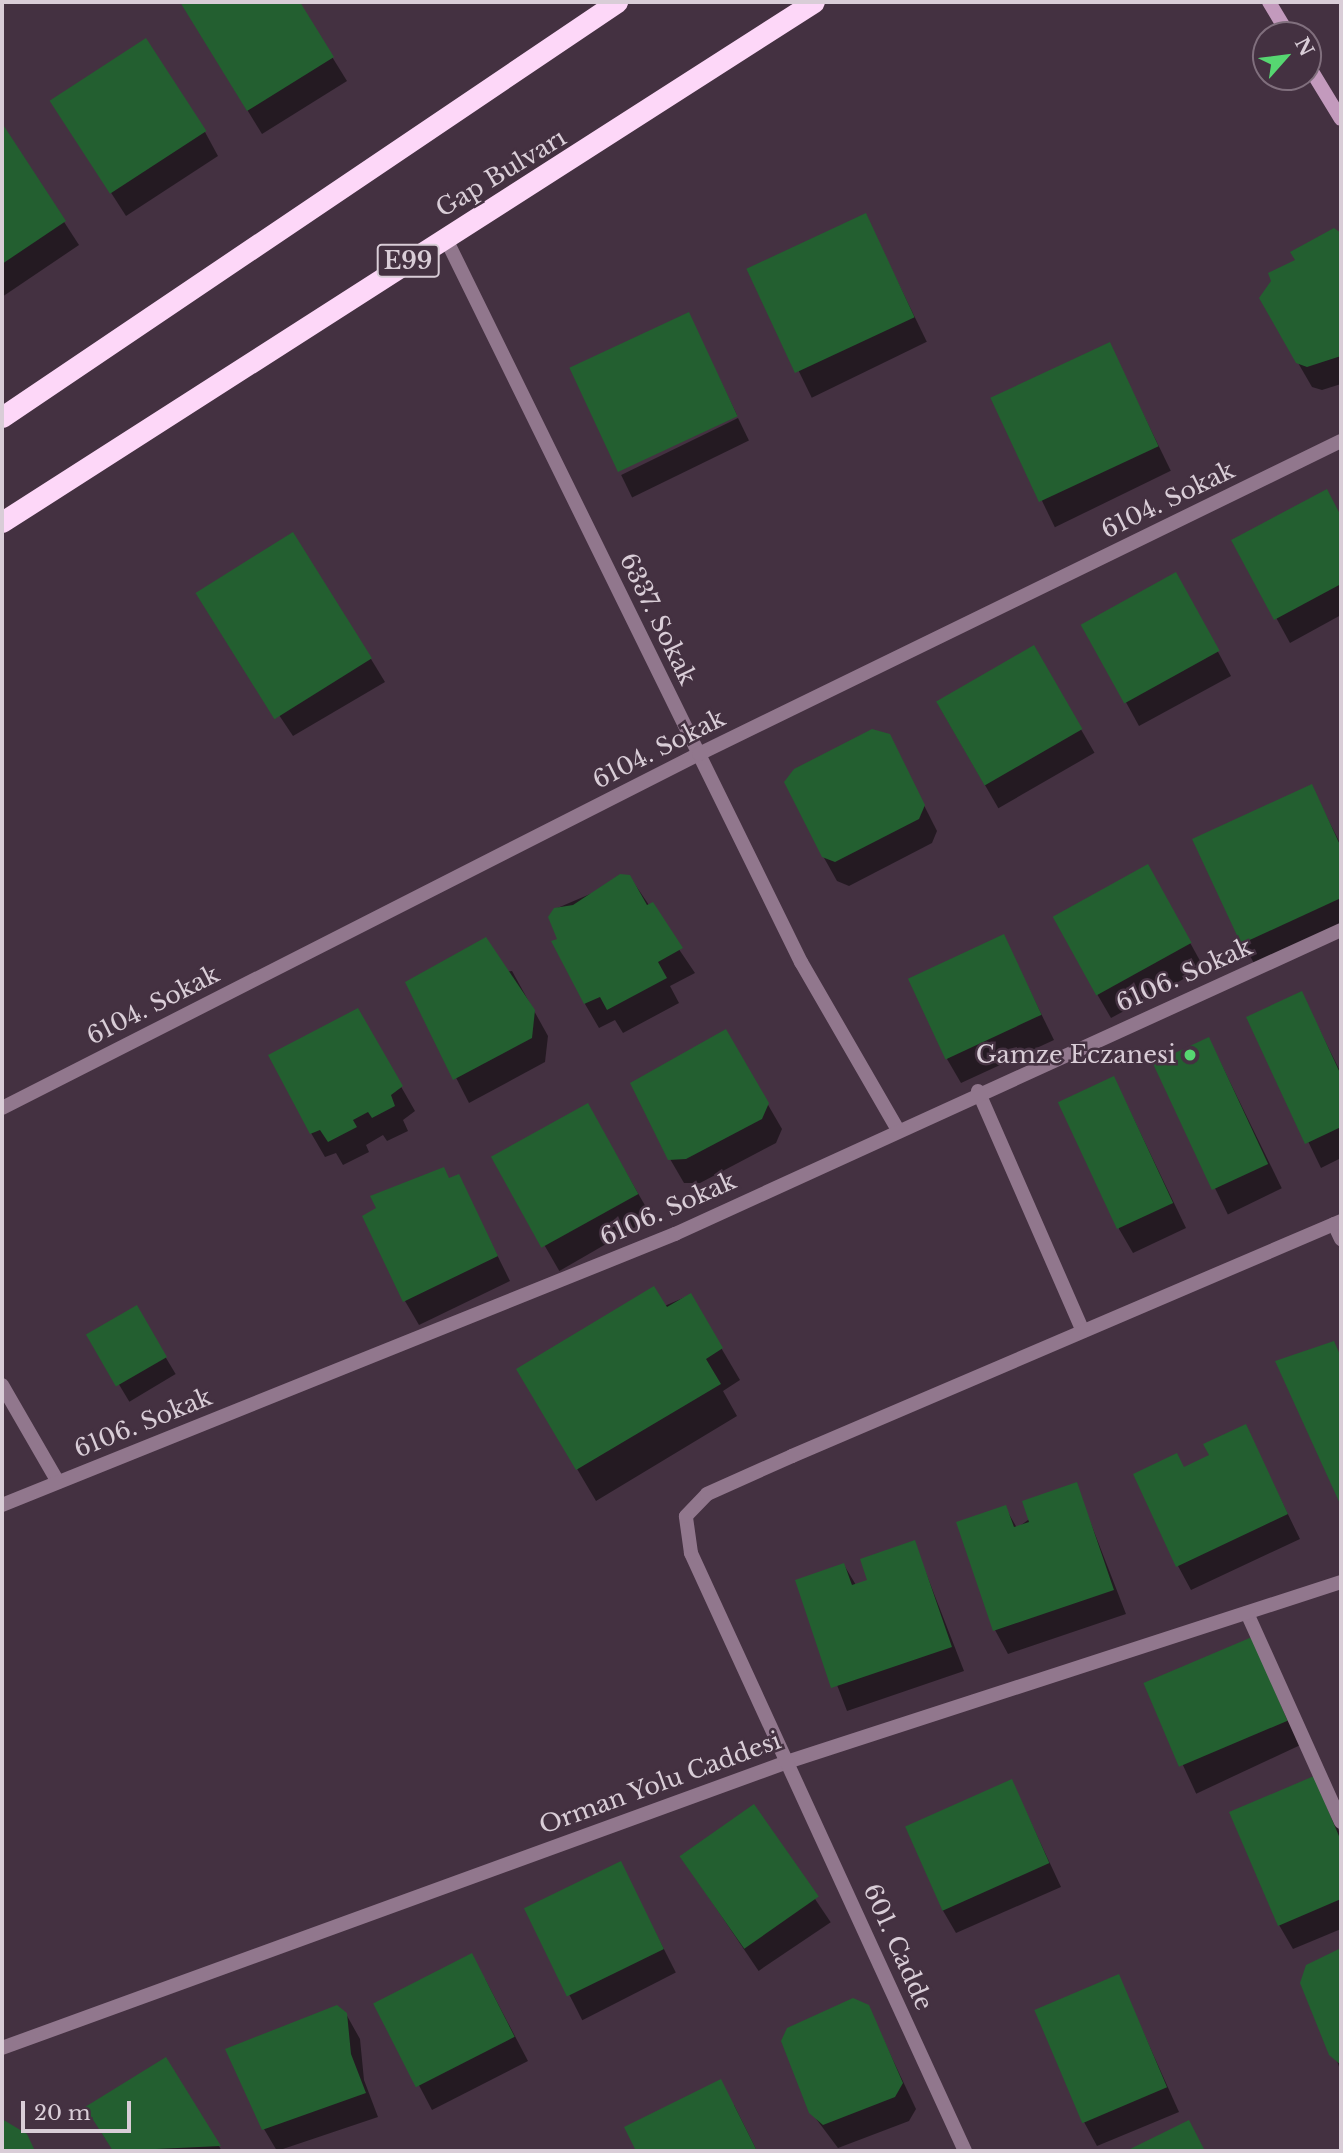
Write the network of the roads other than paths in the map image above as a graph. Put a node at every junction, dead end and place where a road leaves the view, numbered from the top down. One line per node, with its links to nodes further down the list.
1 (617, 2): 8 (highway)
2 (814, 2): 7 (highway, Gap Bulvarı / E99)
3 (1269, 2): 4 (main road)
4 (1281, 21)
5 (1322, 88): 6 (main road)
6 (1341, 119)
7 (445, 237): 10 (highway, Gap Bulvarı / E99); 11 (street, 6337. Sokak)
8 (2, 417)
9 (1341, 441): 11 (street, 6104. Sokak)
10 (2, 522)
11 (699, 754): 14 (street, 6104. Sokak); 15 (street, 6337. Sokak)
12 (1341, 930): 13 (street, 6106. Sokak)
13 (978, 1091): 15 (street, 6106. Sokak); 18 (street)
14 (2, 1108)
15 (897, 1128): 20 (street, 6106. Sokak)
16 (1338, 1222): 17 (street); 18 (street)
17 (1341, 1239)
18 (1083, 1331): 24 (street, 601. Cadde)
19 (2, 1385): 20 (street)
20 (58, 1482): 21 (street, 6106. Sokak)
21 (2, 1505)
22 (1341, 1582): 23 (street, Orman Yolu Caddesi)
23 (1247, 1613): 24 (street, Orman Yolu Caddesi); 25 (street)
24 (790, 1760): 26 (street, Orman Yolu Caddesi); 27 (street, 601. Cadde)
25 (1341, 1822)
26 (2, 2048)
27 (965, 2151)

